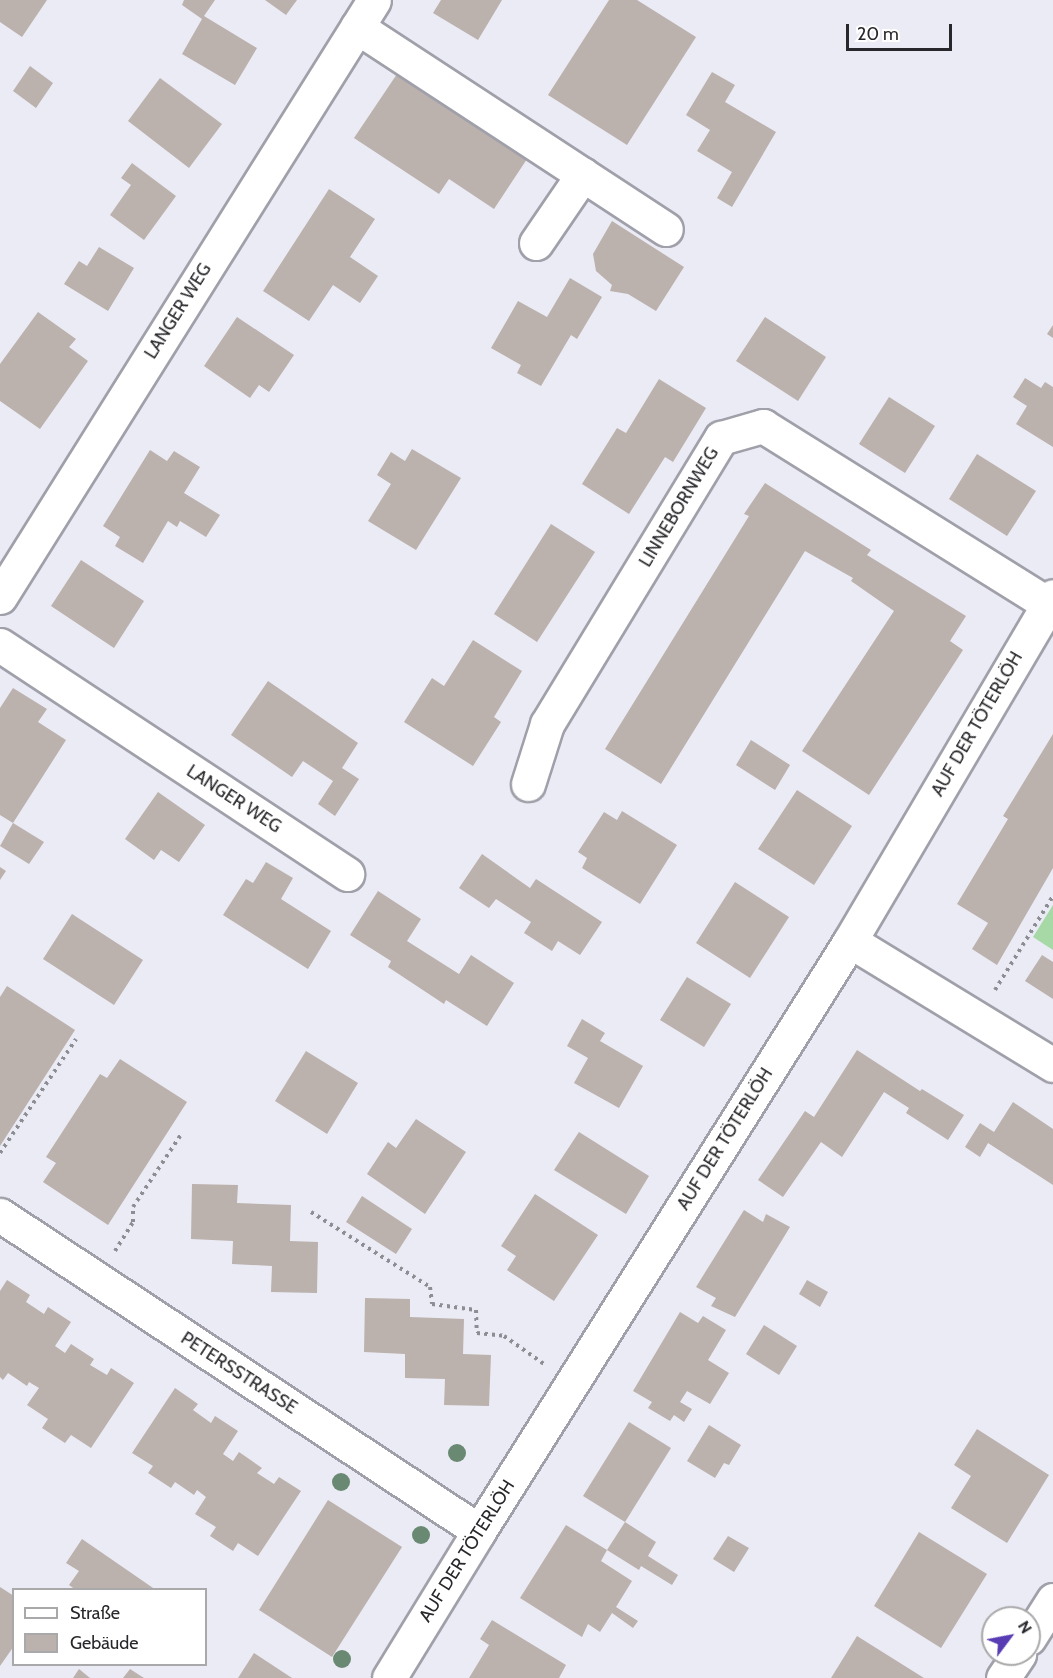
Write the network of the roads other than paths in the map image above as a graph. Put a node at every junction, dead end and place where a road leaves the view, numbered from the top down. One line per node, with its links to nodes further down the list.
1 (366, 13): 2 (street, LANGER WEG); 5 (street, LANGER WEG)
2 (583, 174): 3 (street, LANGER WEG); 4 (street)
3 (666, 229)
4 (536, 243)
5 (0, 597)
6 (1050, 600): 8 (street, LINNEBORNWEG); 10 (street, AUF DER TÖTERLÖH)
7 (0, 645): 9 (street, LANGER WEG)
8 (528, 784)
9 (347, 874)
10 (850, 941): 11 (street); 13 (street, AUF DER TÖTERLÖH)
11 (1053, 1065)
12 (0, 1215): 13 (street, PETERSSTRASSE)
13 (479, 1531): 16 (street, AUF DER TÖTERLÖH)
14 (1053, 1600): 15 (street)
15 (1041, 1619)
16 (389, 1678)

